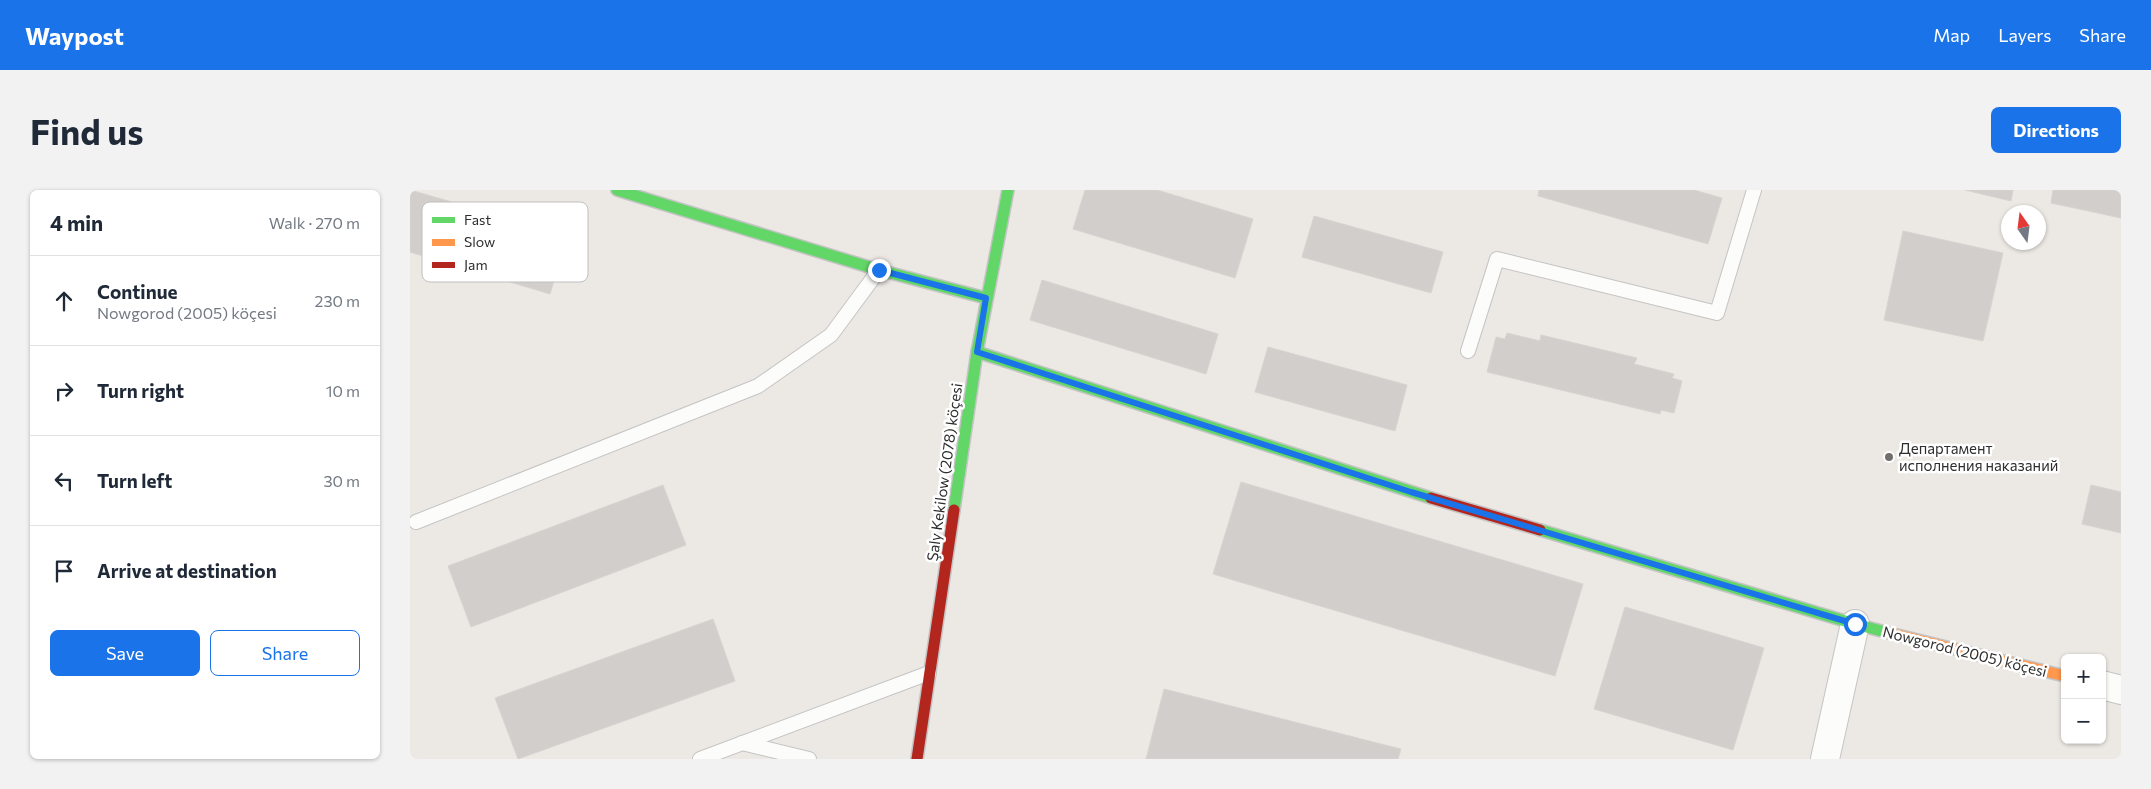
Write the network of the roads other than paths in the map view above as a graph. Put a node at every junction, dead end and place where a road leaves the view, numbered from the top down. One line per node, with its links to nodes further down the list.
1 (617, 190): 4 (street)
2 (1008, 190): 5 (street, Şaly Kekilow (2078) köçesi)
3 (1754, 190): 6 (lane)
4 (879, 270): 5 (street); 8 (lane)
5 (986, 298): 7 (street, Şaly Kekilow (2078) köçesi)
6 (1468, 351)
7 (977, 352): 9 (street, Nowgorod (2005) köçesi); 10 (street, Şaly Kekilow (2078) köçesi)
8 (416, 522)
9 (1855, 624): 11 (street, Nowgorod (2005) köçesi); 18 (street)
10 (929, 673): 14 (lane); 17 (street, Şaly Kekilow (2078) köçesi)
11 (2061, 675)
12 (2106, 686): 13 (street)
13 (2121, 690)
14 (742, 743): 15 (lane); 16 (lane)
15 (700, 759)
16 (809, 759)
17 (917, 759)
18 (1825, 759)

